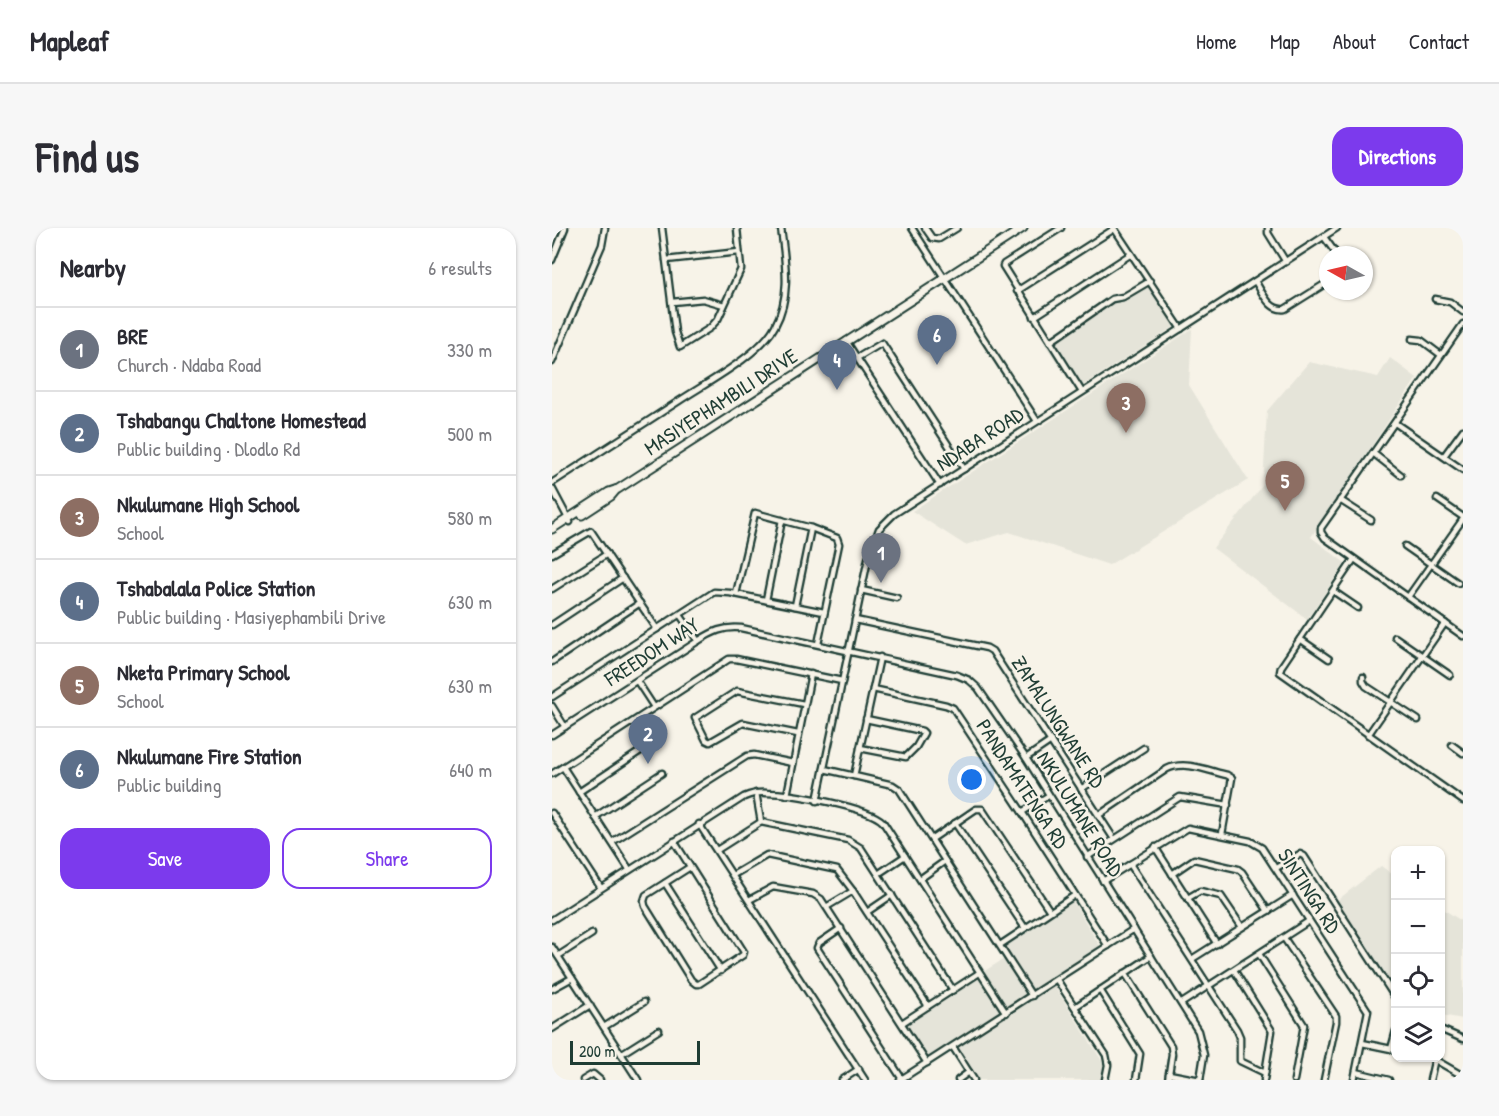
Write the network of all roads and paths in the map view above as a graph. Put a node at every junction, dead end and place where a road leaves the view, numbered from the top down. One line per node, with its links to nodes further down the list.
1 (565, 228): 18 (street)
2 (605, 228): 36 (street)
3 (662, 228): 19 (street)
4 (737, 228): 16 (street)
5 (781, 228): 49 (street)
6 (912, 228): 21 (street)
7 (925, 228): 8 (street)
8 (957, 228)
9 (1023, 228): 21 (main road, MASIYEPHAMBILI DRIVE)
10 (1061, 228): 25 (street)
11 (1114, 228): 17 (street); 25 (street)
12 (1268, 228): 20 (street)
13 (1337, 228): 14 (street, NDABA ROAD)
14 (1324, 237): 15 (street); 20 (street, NDABA ROAD)
15 (1330, 246)
16 (739, 252): 19 (street); 28 (street)
17 (1131, 254): 22 (street); 30 (street)
18 (552, 260)
19 (666, 260): 27 (street)
20 (1286, 262): 23 (street, NDABA ROAD)
21 (945, 279): 34 (main road, MASIYEPHAMBILI DRIVE); 41 (street)
22 (1150, 280): 32 (street); 35 (street)
23 (1255, 281): 24 (street); 32 (street, NDABA ROAD)
24 (1319, 288)
25 (1017, 291): 30 (street)
26 (1435, 299): 29 (street)
27 (672, 302): 28 (street); 28 (street)
28 (724, 305)
29 (1463, 312)
30 (1034, 316): 35 (street)
31 (1463, 324): 37 (street)
32 (1181, 329): 40 (street, NDABA ROAD)
33 (1412, 339): 37 (street)
34 (846, 341): 38 (street); 55 (main road, MASIYEPHAMBILI DRIVE)
35 (1050, 342): 40 (street)
36 (554, 354): 39 (street)
37 (1441, 355): 42 (street)
38 (857, 358): 46 (street); 50 (street)
39 (552, 362)
40 (1082, 392): 41 (street, NDABA ROAD)
41 (1037, 421): 46 (street, NDABA ROAD)
42 (1395, 423): 44 (street); 45 (street)
43 (1463, 430): 45 (street)
44 (1373, 453): 48 (street); 53 (street)
45 (1444, 456): 47 (street)
46 (964, 469): 50 (street, NDABA ROAD)
47 (1463, 470)
48 (1401, 475)
49 (552, 483)
50 (940, 485): 69 (street, NDABA ROAD)
51 (552, 488): 55 (street)
52 (1437, 499): 54 (street)
53 (1340, 500): 57 (street); 64 (street)
54 (1463, 518): 65 (street)
55 (569, 520): 59 (main road, MASIYEPHAMBILI DRIVE); 60 (main road, MASIYEPHAMBILI DRIVE)
56 (782, 520): 58 (street); 71 (street); 74 (street)
57 (1371, 520)
58 (812, 528): 76 (street); 78 (street)
59 (552, 529)
60 (552, 534)
61 (1405, 546): 65 (street)
62 (552, 554): 63 (street)
63 (607, 554): 66 (street); 68 (street)
64 (1354, 559): 70 (street); 72 (street)
65 (1431, 565): 67 (street); 72 (street)
66 (623, 578): 75 (street); 82 (street)
67 (1458, 583)
68 (552, 589)
69 (861, 590): 73 (street); 80 (street, NDABA ROAD)
70 (1333, 591): 77 (street); 86 (street)
71 (736, 594): 74 (street); 79 (street)
72 (1408, 597): 81 (street)
73 (897, 598)
74 (766, 600): 76 (street)
75 (640, 603): 83 (street); 93 (street)
76 (795, 606): 78 (street)
77 (1358, 608)
78 (824, 612): 88 (street)
79 (680, 615): 83 (street); 87 (street)
80 (855, 620): 89 (street, NDABA ROAD); 111 (street, ZAMALUNGWANE RD)
81 (1445, 623): 84 (street); 90 (street)
82 (552, 625)
83 (657, 629): 100 (street)
84 (1463, 636)
85 (1395, 637): 90 (street)
86 (1300, 639): 92 (street); 110 (street)
87 (698, 641): 88 (street, FREEDOM WAY); 97 (street, FREEDOM WAY)
88 (818, 644): 89 (street, FREEDOM WAY)
89 (848, 651): 91 (street, NKULUMANE ROAD); 98 (street, NDABA ROAD)
90 (1423, 655): 95 (street); 101 (street)
91 (880, 657): 99 (street); 117 (street, NKULUMANE ROAD)
92 (1329, 659)
93 (552, 662)
94 (811, 674): 98 (street); 102 (street); 104 (street)
95 (1450, 675)
96 (1363, 677): 101 (street)
97 (637, 681): 104 (street); 107 (street, FREEDOM WAY)
98 (842, 681): 120 (street, NDABA ROAD)
99 (873, 689): 105 (street); 133 (street, PANDAMATENGA RD)
100 (552, 697)
101 (1390, 702): 106 (street); 110 (street)
102 (804, 704): 108 (street); 108 (street)
103 (552, 706): 107 (street)
104 (654, 707): 119 (street)
105 (866, 719): 114 (street); 114 (street)
106 (1418, 720)
107 (565, 727): 109 (street, FREEDOM WAY)
108 (798, 734): 118 (street)
109 (552, 735)
110 (1368, 735): 130 (street)
111 (1050, 741): 117 (street); 124 (street, ZAMALUNGWANE RD)
112 (1452, 744): 116 (street)
113 (648, 746): 126 (street)
114 (860, 748): 123 (street)
115 (1144, 748): 124 (street)
116 (1463, 753)
117 (1026, 758): 129 (street, NKULUMANE ROAD)
118 (793, 763): 128 (street); 146 (street)
119 (562, 767): 122 (street); 126 (street)
120 (824, 770): 123 (street); 131 (street, NDABA ROAD)
121 (662, 773): 136 (street)
122 (552, 774)
123 (854, 776): 143 (street)
124 (1081, 789): 135 (street, ZAMALUNGWANE RD)
125 (1463, 790): 130 (street)
126 (579, 792): 136 (street)
127 (756, 793): 128 (street); 137 (street); 140 (street)
128 (787, 795): 131 (street)
129 (1048, 796): 133 (street); 150 (street, NKULUMANE ROAD)
130 (1461, 799)
131 (817, 801): 149 (street)
132 (1228, 805): 135 (street); 142 (street); 144 (street)
133 (1022, 812): 165 (street, PANDAMATENGA RD)
134 (552, 813): 138 (street)
135 (1099, 815): 144 (street, ZAMALUNGWANE RD)
136 (595, 817): 146 (street)
137 (761, 822): 148 (street); 156 (street)
138 (559, 823): 141 (street); 162 (street)
139 (956, 823): 143 (street); 170 (street); 177 (street)
140 (699, 824): 145 (street); 148 (street)
141 (552, 828)
142 (1222, 834): 147 (street, SINTINGA RD); 154 (street, SINTINGA RD)
143 (932, 839): 151 (street)
144 (1114, 839): 150 (street)
145 (674, 841): 153 (street); 155 (street)
146 (612, 842): 155 (street)
147 (1155, 847): 152 (street, SINTINGA RD); 157 (street)
148 (717, 850): 158 (street)
149 (905, 856): 156 (street); 159 (street)
150 (1087, 857): 160 (street, NKULUMANE ROAD)
151 (945, 861): 159 (street); 182 (street)
152 (1130, 864): 160 (street, SINTINGA RD); 188 (street)
153 (690, 867): 161 (street); 190 (street)
154 (1276, 868): 166 (street, SINTINGA RD); 199 (street)
155 (629, 869): 162 (street)
156 (878, 874): 164 (street)
157 (1172, 874): 167 (street); 171 (street)
158 (733, 875): 163 (street); 168 (street)
159 (920, 879): 191 (street)
160 (1103, 881): 178 (street, NKULUMANE ROAD)
161 (665, 883): 190 (street); 190 (street)
162 (601, 888): 173 (street)
163 (853, 891): 169 (street); 172 (street)
164 (892, 895): 172 (street); 197 (street)
165 (1075, 895): 170 (street); 183 (street, PANDAMATENGA RD)
166 (1293, 895): 171 (street); 174 (street, SINTINGA RD)
167 (1188, 898): 175 (street); 181 (street)
168 (749, 900): 169 (street); 220 (street)
169 (828, 906): 176 (street)
170 (1050, 911): 177 (street)
171 (1268, 911): 175 (street)
172 (867, 912): 204 (street)
173 (552, 920)
174 (1309, 921): 180 (street); 213 (street, SINTINGA RD)
175 (1242, 927): 181 (street)
176 (841, 928): 207 (street); 227 (street)
177 (1025, 928): 182 (street)
178 (1134, 929): 183 (street); 187 (street, NKULUMANE ROAD)
179 (592, 934): 186 (street)
180 (1284, 938): 185 (street); 240 (street)
181 (1217, 944): 188 (street)
182 (1000, 945): 200 (street)
183 (1108, 946): 194 (street)
184 (552, 947): 186 (street)
185 (1259, 954): 189 (street); 239 (street)
186 (558, 956): 193 (street)
187 (1151, 956): 192 (street); 202 (street, NKULUMANE ROAD)
188 (1192, 960): 195 (street)
189 (1234, 970): 195 (street); 223 (street)
190 (721, 971)
191 (979, 973): 197 (street); 206 (street)
192 (1125, 974): 198 (street); 224 (street)
193 (572, 978): 196 (street); 203 (street)
194 (1057, 980): 200 (street); 205 (street)
195 (1208, 986): 202 (street); 223 (street)
196 (552, 989)
197 (953, 990): 204 (street)
198 (1100, 990): 205 (street); 235 (street)
199 (1391, 993)
200 (1032, 996): 206 (street)
201 (644, 1002): 208 (street)
202 (1182, 1003): 237 (street, NKULUMANE ROAD)
203 (590, 1005): 208 (street); 209 (street)
204 (928, 1006): 207 (street)
205 (1075, 1007): 234 (street)
206 (1006, 1013): 214 (street)
207 (902, 1023): 219 (street)
208 (604, 1027): 216 (street)
209 (552, 1029)
210 (659, 1030): 216 (street)
211 (1445, 1031): 212 (street)
212 (1463, 1039)
213 (1362, 1043): 215 (street); 222 (street, SINTINGA RD)
214 (953, 1047): 219 (street); 221 (street)
215 (1391, 1049)
216 (621, 1054): 226 (street)
217 (1433, 1062): 243 (street)
218 (1440, 1062): 225 (street)
219 (927, 1063): 227 (street)
220 (859, 1069): 230 (street); 231 (street)
221 (969, 1072): 232 (street); 233 (street)
222 (1356, 1072): 241 (street, SINTINGA RD); 242 (street)
223 (1265, 1073): 238 (street)
224 (1169, 1074): 236 (street); 237 (street)
225 (1463, 1076)
226 (635, 1079)
227 (901, 1079)
228 (583, 1080): 229 (street)
229 (600, 1080)
230 (842, 1080)
231 (866, 1080)
232 (958, 1080)
233 (974, 1080)
234 (1105, 1080)
235 (1136, 1080)
236 (1168, 1080)
237 (1200, 1080)
238 (1264, 1080)
239 (1294, 1080)
240 (1324, 1080)
241 (1354, 1080)
242 (1389, 1080)
243 (1430, 1080)

